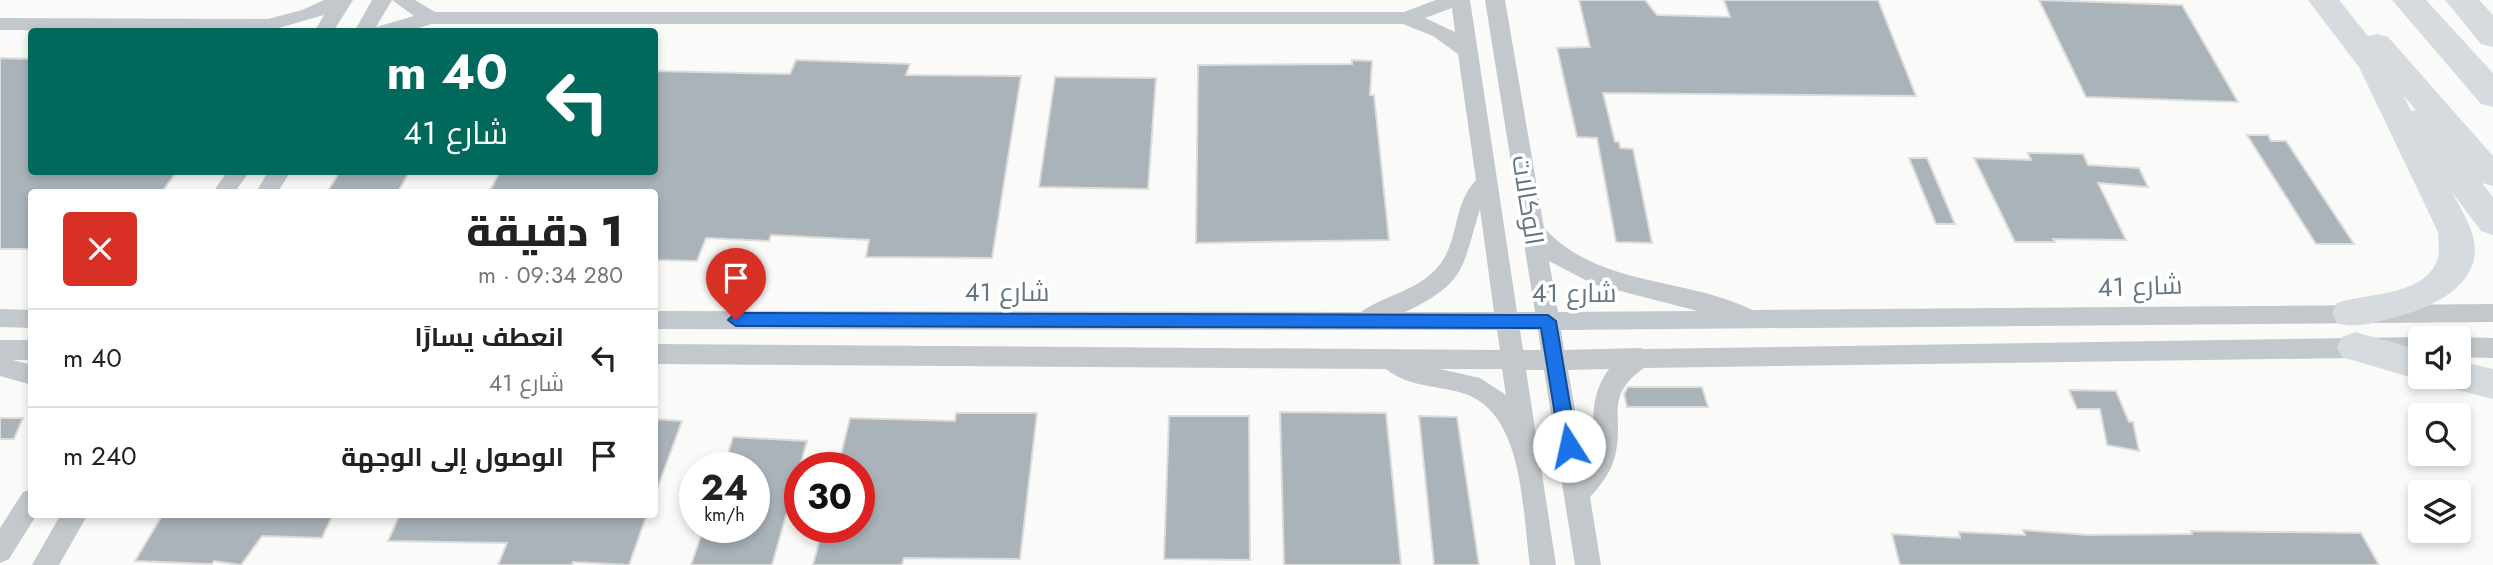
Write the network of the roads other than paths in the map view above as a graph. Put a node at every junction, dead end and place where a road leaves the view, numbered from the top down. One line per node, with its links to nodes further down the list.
1 (342, 0): 14 (street); 15 (street)
2 (382, 0): 16 (street)
3 (401, 0): 11 (street)
4 (1450, 0): 12 (street)
5 (1460, 0): 19 (street, الوكالات)
6 (2322, 0): 20 (main road)
7 (2337, 0): 22 (main road)
8 (2408, 0): 21 (highway)
9 (2461, 0): 18 (highway)
10 (1496, 1): 25 (street, الوكالات)
11 (431, 18): 12 (street); 17 (street)
12 (1405, 18): 19 (street)
13 (0, 24): 14 (street)
14 (276, 28)
15 (325, 28)
16 (365, 28)
17 (396, 28)
18 (2493, 36)
19 (1468, 51): 23 (street, الوكالات)
20 (2370, 60): 24 (main road); 32 (main road)
21 (2493, 95)
22 (2493, 174)
23 (1487, 181): 29 (street); 30 (street, الوكالات)
24 (2493, 222)
25 (1532, 230): 28 (street); 31 (street, الوكالات)
26 (2493, 313): 32 (street, شارع 41)
27 (658, 320): 29 (street, شارع 41)
28 (1752, 320): 31 (street, شارع 41); 32 (street, شارع 41)
29 (1360, 321): 30 (street, شارع 41)
30 (1508, 321): 31 (street, شارع 41); 42 (street, الوكالات)
31 (1548, 321): 43 (street, الوكالات)
32 (2353, 330): 33 (street, شارع 41); 39 (street, شارع 41); 41 (main road)
33 (2408, 344)
34 (2471, 347): 35 (street)
35 (2493, 348)
36 (0, 349): 37 (street)
37 (28, 350)
38 (658, 354): 40 (street, شارع 41)
39 (1641, 358): 43 (street, شارع 41); 49 (street)
40 (1391, 359): 42 (street, شارع 41); 48 (street)
41 (2408, 359)
42 (1513, 360): 43 (street, شارع 41); 48 (street, الوكالات)
43 (1554, 360): 49 (street, الوكالات)
44 (0, 366): 45 (street)
45 (28, 374)
46 (2471, 379): 47 (main road)
47 (2493, 384)
48 (1525, 441): 54 (street, الوكالات)
49 (1576, 494): 55 (street, الوكالات)
50 (28, 506): 52 (street)
51 (73, 518): 53 (street)
52 (0, 551)
53 (45, 565)
54 (1543, 565)
55 (1588, 565)

